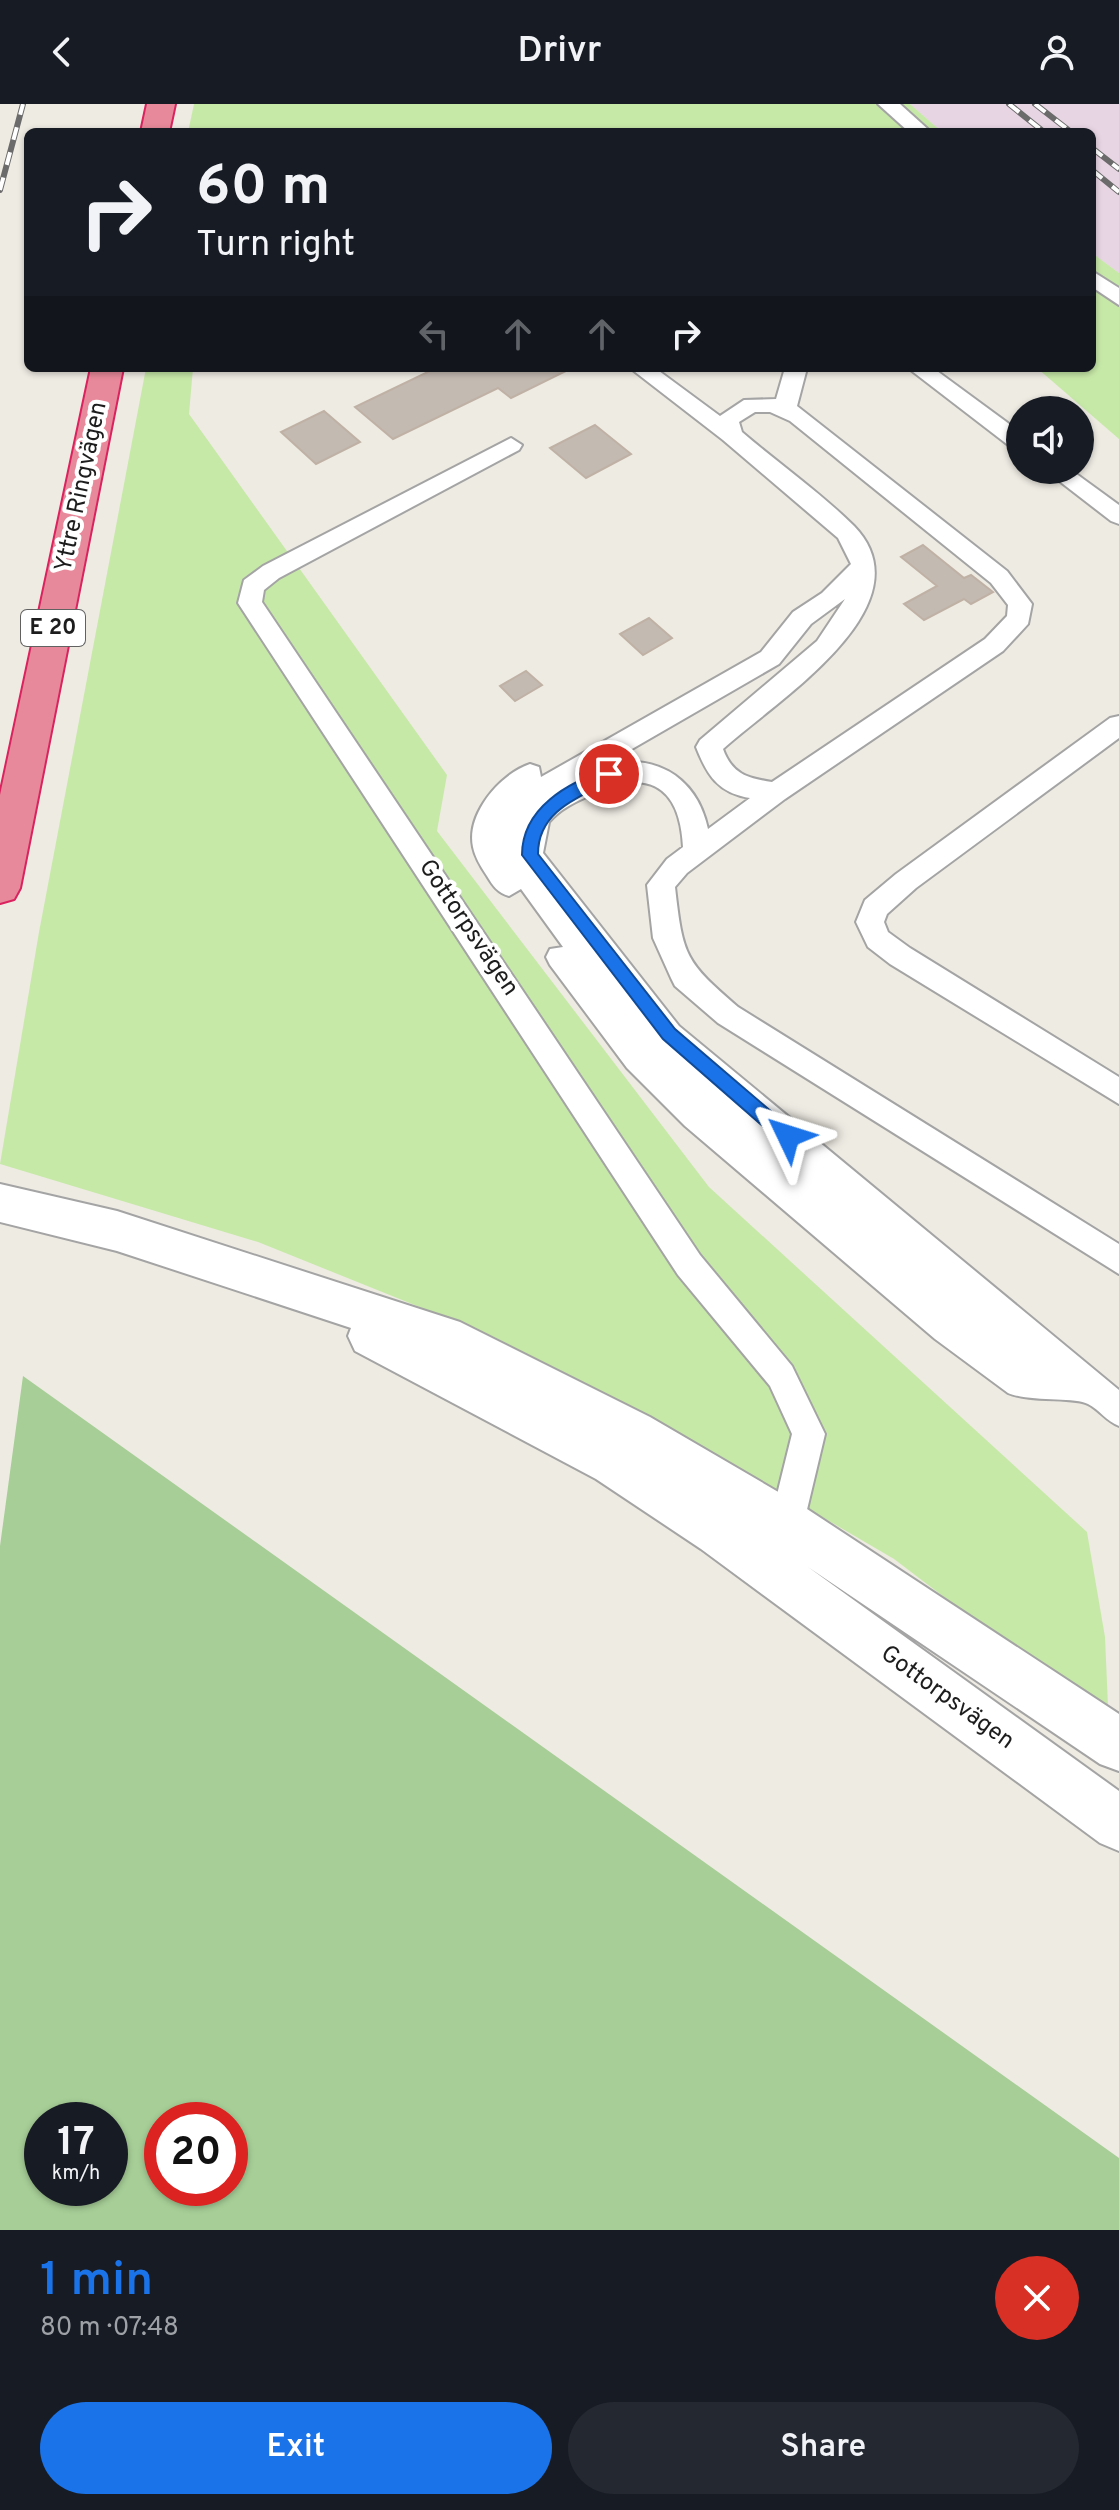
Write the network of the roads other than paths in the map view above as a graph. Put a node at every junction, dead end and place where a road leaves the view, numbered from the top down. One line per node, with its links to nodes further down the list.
1 (161, 104): 3 (highway)
2 (888, 104): 4 (lane)
3 (156, 128)
4 (916, 128)
5 (1096, 280): 6 (lane)
6 (1119, 299)
7 (106, 372): 21 (highway, Yttre Ringvägen / E 20)
8 (646, 372): 13 (lane)
9 (795, 372): 11 (lane)
10 (924, 372): 12 (lane)
11 (785, 408): 13 (lane); 19 (lane)
12 (1006, 433)
13 (731, 435): 17 (lane)
14 (511, 445): 28 (lane, Gottorpsvägen)
15 (1075, 484): 16 (lane)
16 (1119, 516)
17 (864, 566): 19 (lane); 26 (lane)
18 (1119, 725): 22 (lane)
19 (776, 792): 20 (lane)
20 (697, 850): 24 (lane); 26 (lane)
21 (0, 888)
22 (1119, 1092)
23 (0, 1203): 25 (street, Gottorpsvägen)
24 (1115, 1259)
25 (244, 1271): 28 (street, Gottorpsvägen); 29 (street, Gottorpsvägen)
26 (1084, 1381): 27 (lane)
27 (1119, 1411)
28 (787, 1524): 29 (lane, Gottorpsvägen); 30 (street, Gottorpsvägen)
29 (774, 1571): 31 (street, Gottorpsvägen)
30 (1119, 1745)
31 (1119, 1824)

